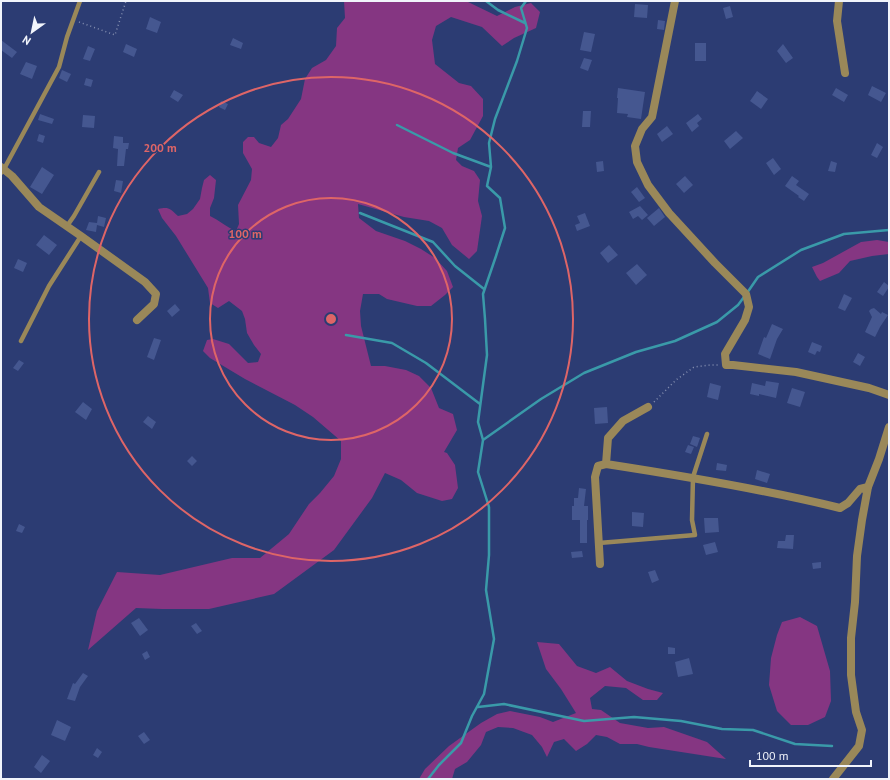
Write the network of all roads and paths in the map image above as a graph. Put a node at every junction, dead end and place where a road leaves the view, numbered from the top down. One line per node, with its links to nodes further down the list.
1 (80, 1): 5 (lane)
2 (126, 1): 5 (path)
3 (675, 1): 13 (street)
4 (839, 1): 6 (street)
5 (73, 20): 7 (lane)
6 (845, 73)
7 (2, 170): 9 (street)
8 (99, 172): 9 (lane)
9 (67, 226): 10 (street)
10 (81, 236): 11 (street); 12 (lane)
11 (137, 320)
12 (21, 341)
13 (726, 365): 14 (street); 15 (path)
14 (889, 395)
15 (648, 407): 18 (street)
16 (889, 427): 20 (street)
17 (707, 434): 19 (lane)
18 (606, 464): 19 (street); 21 (street)
19 (693, 477): 20 (street); 21 (lane)
20 (868, 488): 23 (street)
21 (599, 542): 22 (street)
22 (600, 564)
23 (833, 779)

